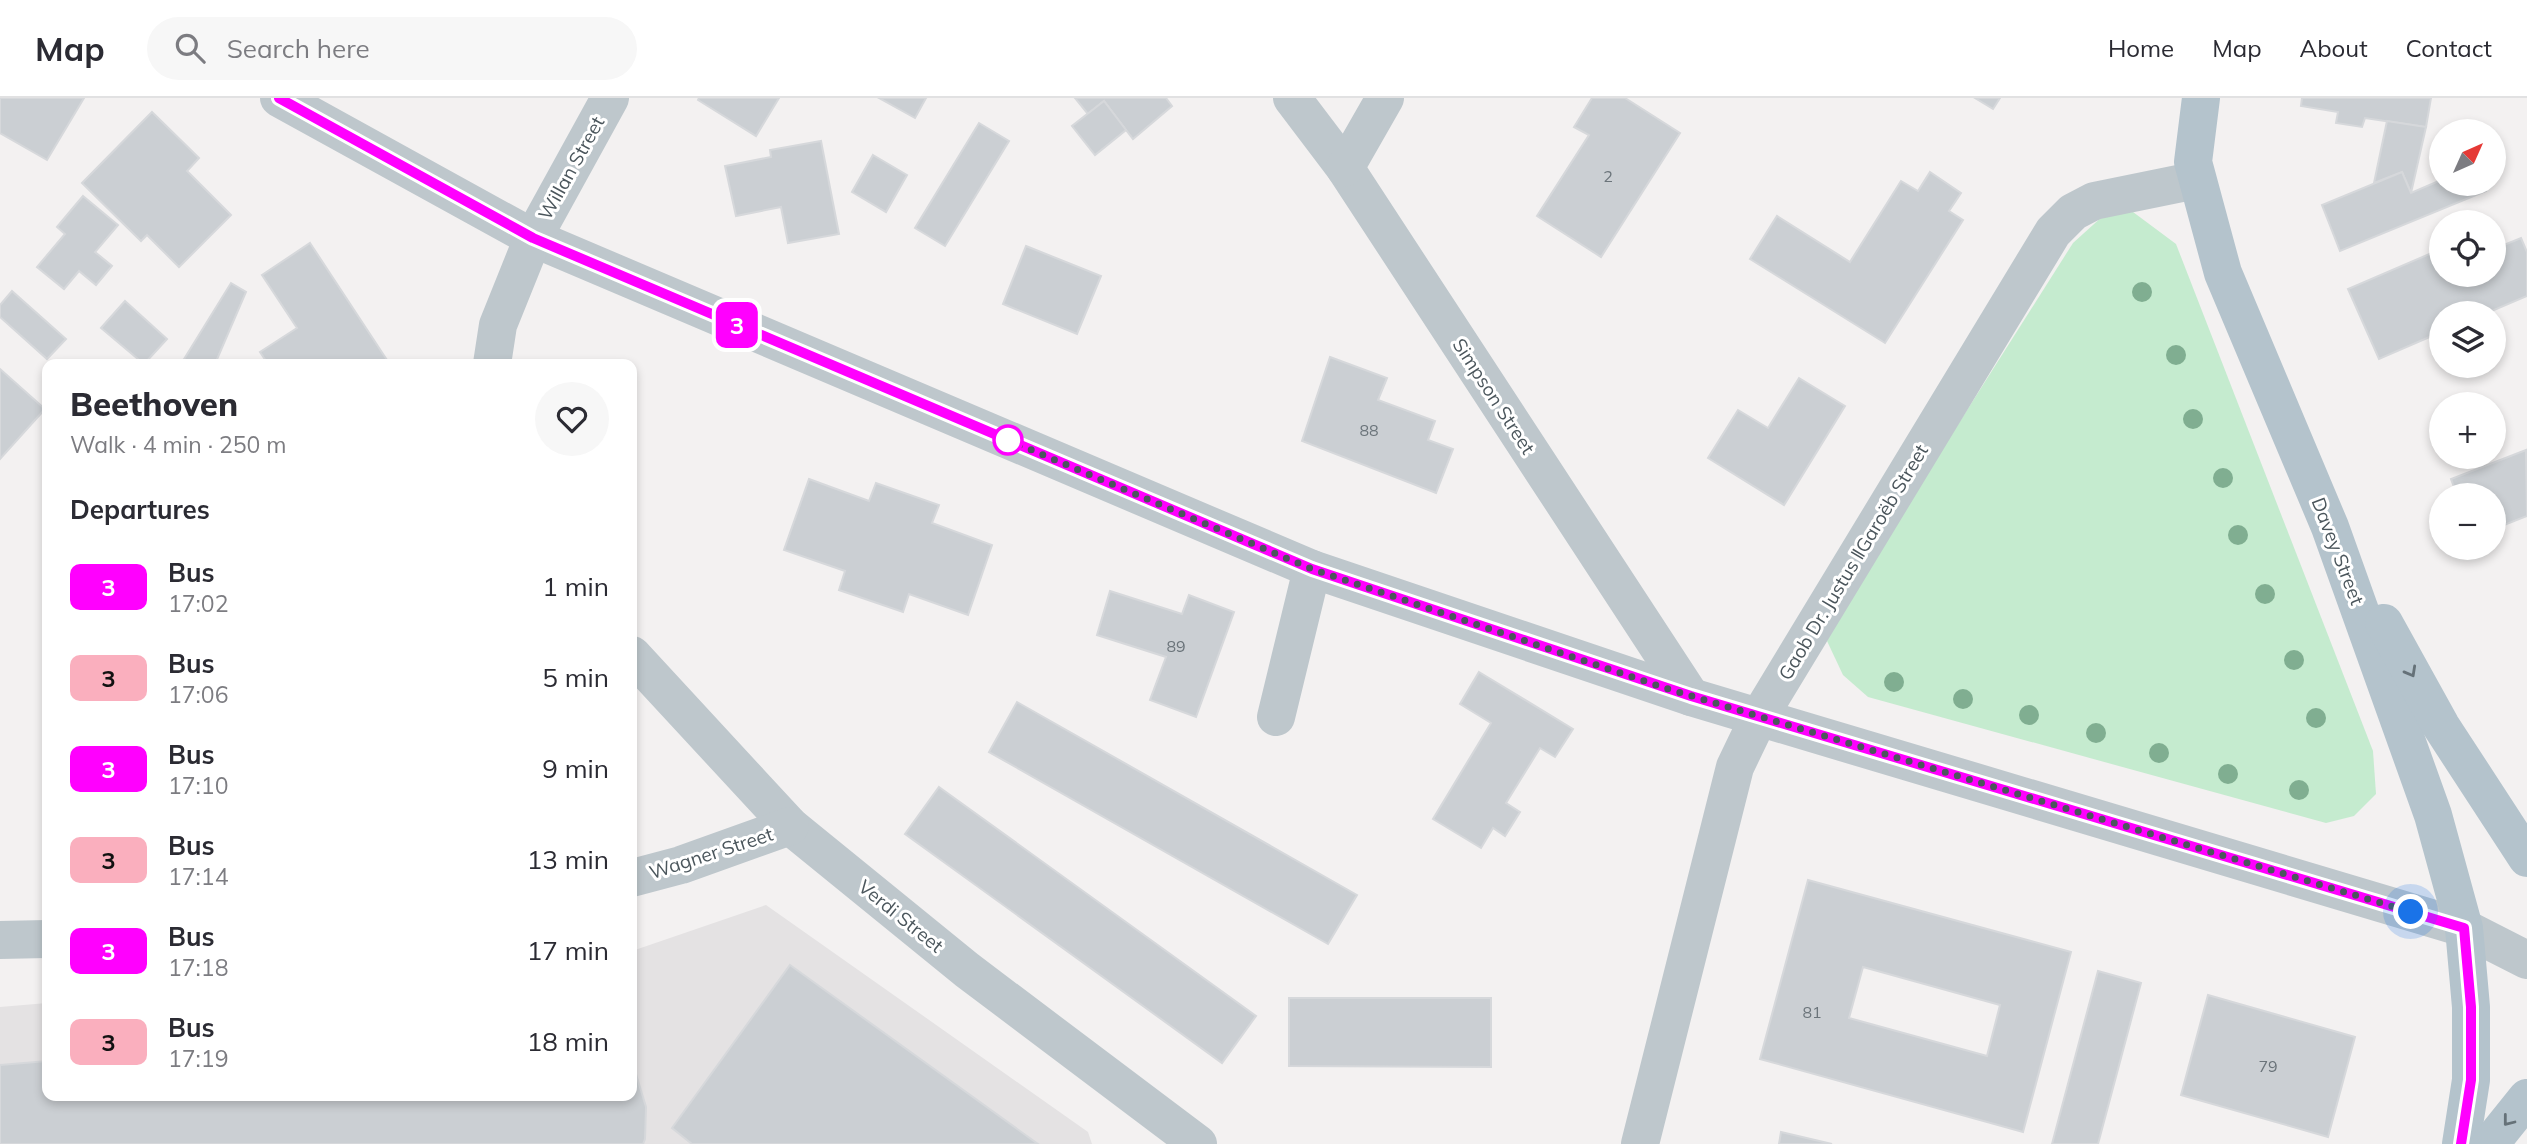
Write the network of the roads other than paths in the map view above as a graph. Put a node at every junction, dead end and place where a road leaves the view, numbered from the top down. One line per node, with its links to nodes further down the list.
1 (279, 98): 8 (street)
2 (610, 98): 8 (street, Willan Street)
3 (1292, 98): 6 (street, Simpson Street)
4 (1385, 98): 6 (street)
5 (2201, 98): 7 (main road)
6 (1345, 167): 13 (street, Simpson Street)
7 (2197, 180): 10 (main road, Davey Street); 15 (street, Gaob Dr. Justus ǁGaroëb Street)
8 (533, 238): 9 (street); 11 (street)
9 (493, 359)
10 (2330, 527): 17 (main road, one-way to 17); 19 (main road, Davey Street)
11 (1312, 569): 13 (street); 14 (street)
12 (637, 660): 16 (street, Verdi Street)
13 (1691, 696): 15 (street)
14 (1276, 717)
15 (1759, 717): 19 (street); 25 (street, Gaob Dr. Justus ǁGaroëb Street)
16 (790, 826): 18 (street, Wagner Street); 24 (street, Verdi Street)
17 (2527, 858)
18 (637, 877)
19 (2464, 928): 22 (street); 26 (main road, Davey Street)
20 (42, 939): 21 (street)
21 (0, 940)
22 (2527, 960)
23 (2527, 1098): 27 (main road, one-way to 27)
24 (1198, 1144)
25 (1640, 1144)
26 (2461, 1144)
27 (2490, 1144)

